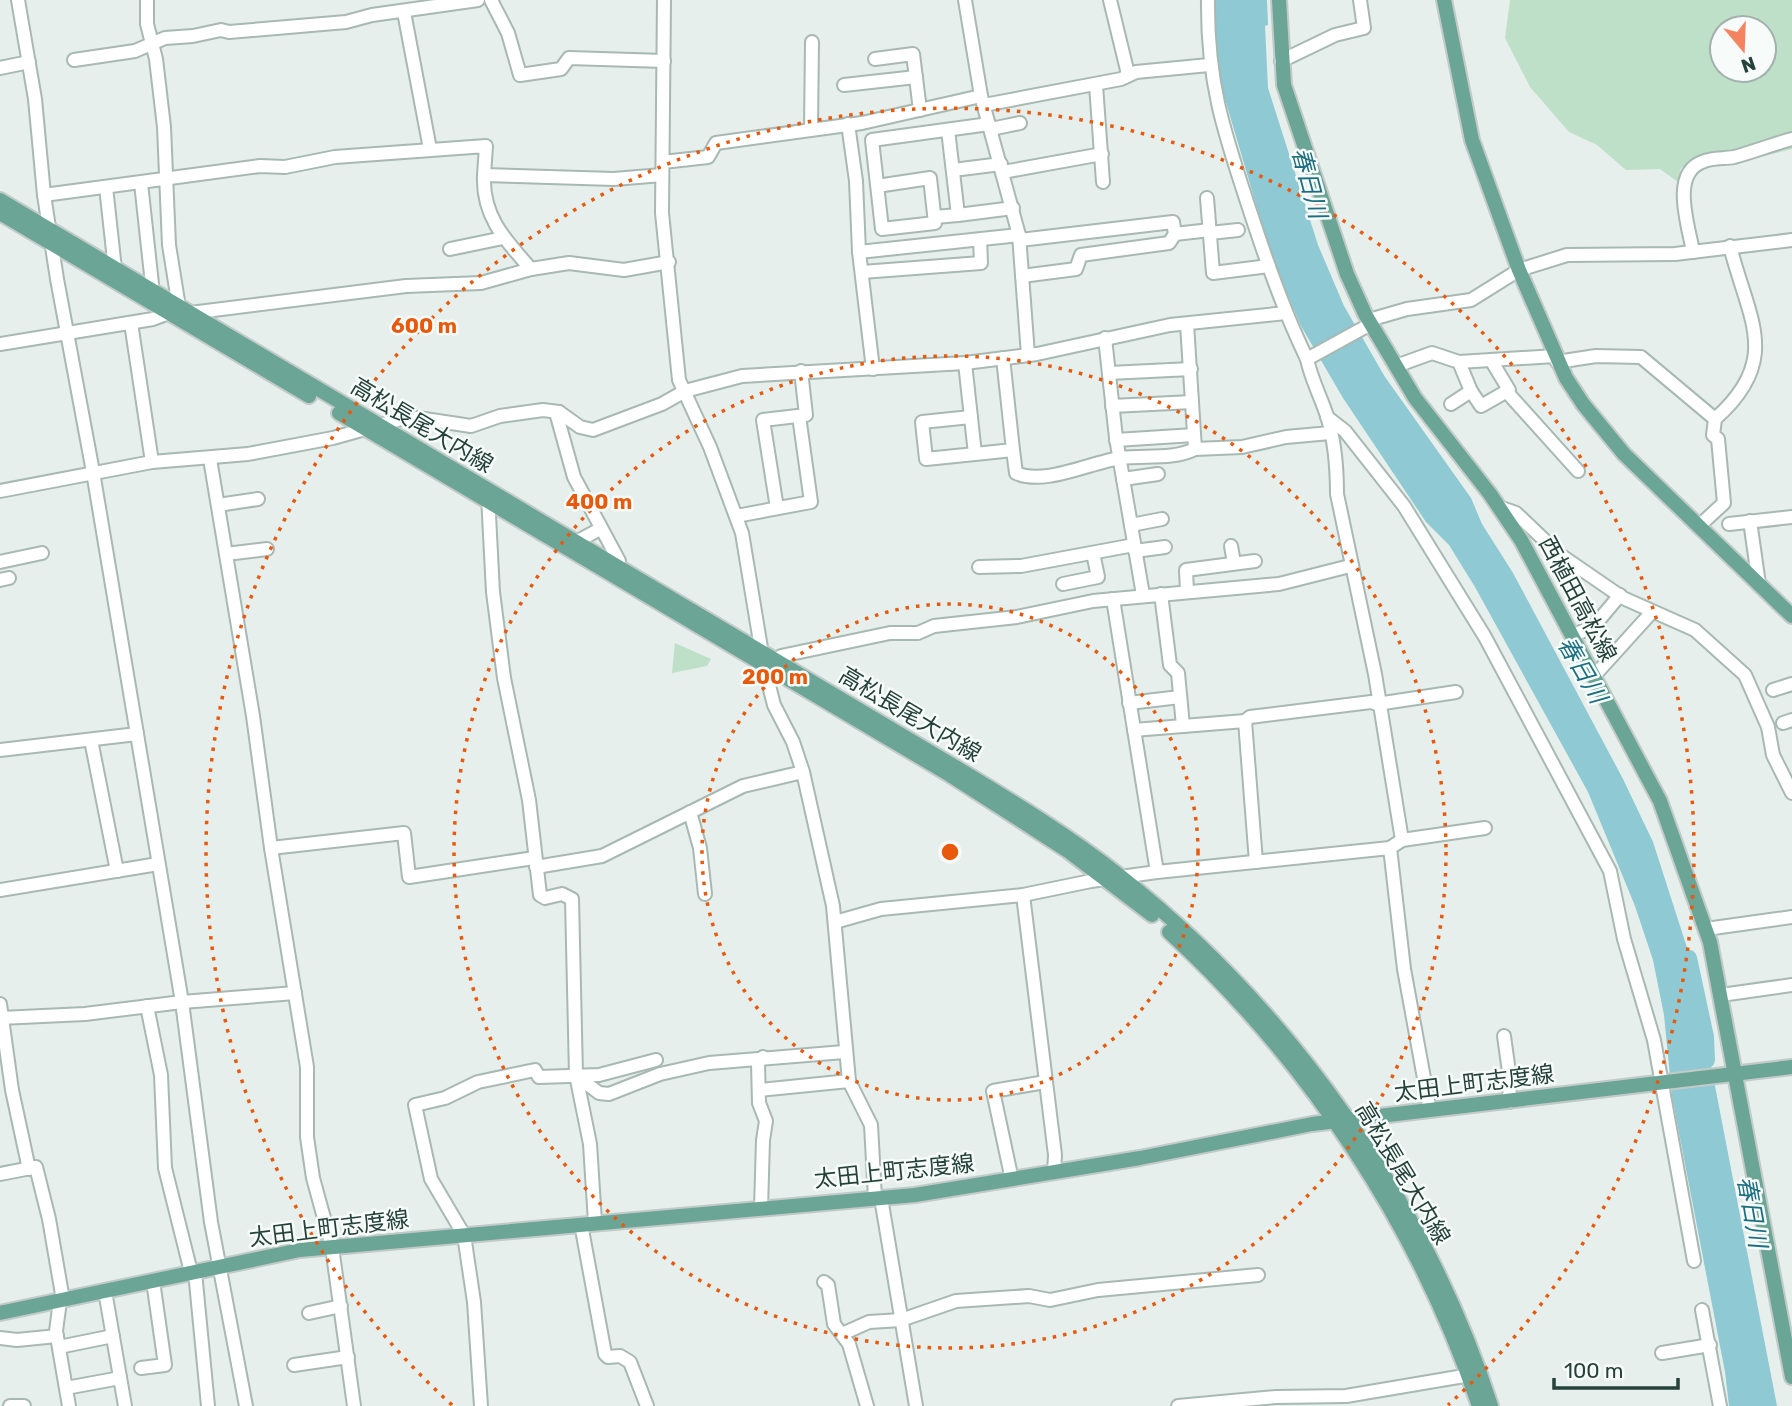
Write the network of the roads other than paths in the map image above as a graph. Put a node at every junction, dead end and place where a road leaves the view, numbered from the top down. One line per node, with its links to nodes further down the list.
1 (18, 0): 19 (street)
2 (147, 0): 14 (street)
3 (478, 0): 12 (street)
4 (491, 0): 17 (street)
5 (664, 0): 17 (street)
6 (965, 0): 26 (street)
7 (1110, 0): 22 (street)
8 (1208, 0): 20 (street)
9 (1279, 0): 18 (main road, 西植田高松線)
10 (1360, 0): 18 (street)
11 (1444, 0): 68 (main road)
12 (404, 12): 14 (street); 34 (street)
13 (812, 42): 31 (street)
14 (152, 43): 16 (street); 40 (street)
15 (875, 59): 23 (street)
16 (74, 60)
17 (664, 61): 37 (street)
18 (1281, 61): 76 (main road, 西植田高松線)
19 (29, 62): 21 (street); 45 (street)
20 (1209, 65): 22 (street); 65 (street)
21 (0, 68)
22 (1128, 74): 25 (street)
23 (916, 77): 24 (street); 27 (street)
24 (844, 85)
25 (1096, 85): 26 (street); 35 (street)
26 (983, 101): 27 (street); 30 (street)
27 (920, 110): 29 (street)
28 (1020, 123): 30 (street)
29 (848, 124): 31 (street); 62 (street)
30 (990, 126): 32 (street); 36 (street)
31 (811, 128): 37 (street)
32 (948, 130): 38 (street); 43 (street)
33 (1792, 139): 63 (street)
34 (430, 149): 39 (street); 40 (street)
35 (1102, 154): 36 (street); 41 (street)
36 (1002, 168): 38 (street); 48 (street)
37 (663, 169): 39 (street); 64 (street)
38 (953, 170): 50 (street)
39 (484, 175): 56 (street)
40 (165, 180): 42 (street); 72 (street)
41 (1103, 182)
42 (141, 183): 44 (street); 71 (street)
43 (877, 186): 51 (street); 51 (street)
44 (106, 187): 45 (street); 66 (street)
45 (44, 195): 55 (street)
46 (1207, 198): 53 (street)
47 (0, 200): 55 (main road, 高松長尾大内線)
48 (1013, 208): 50 (street); 57 (street)
49 (0, 213): 55 (main road, 高松長尾大内線)
50 (958, 215): 51 (street)
51 (935, 217)
52 (1238, 230): 53 (street)
53 (1210, 231): 54 (street); 65 (street)
54 (1175, 234): 57 (street); 70 (street)
55 (50, 237): 66 (main road, 高松長尾大内線); 72 (main road, 高松長尾大内線); 77 (street)
56 (503, 238): 61 (street); 67 (street)
57 (1019, 238): 58 (street); 70 (street)
58 (980, 240): 62 (street); 69 (street)
59 (1792, 240): 60 (street)
60 (1730, 246): 63 (street); 102 (street)
61 (450, 249)
62 (859, 252): 69 (street)
63 (1693, 252): 68 (street)
64 (668, 262): 67 (street); 92 (street)
65 (1269, 266): 73 (street)
66 (115, 269): 72 (main road, 高松長尾大内線)
67 (531, 269): 72 (street)
68 (1519, 270): 76 (street); 83 (main road)
69 (862, 272): 88 (street)
70 (1023, 276): 80 (street)
71 (152, 284)
72 (180, 311): 74 (street); 103 (main road, 高松長尾大内線); 103 (main road, 高松長尾大内線)
73 (1286, 313): 75 (street); 81 (street)
74 (131, 323): 77 (street); 112 (street)
75 (1187, 324): 78 (street); 89 (street)
76 (1364, 325): 81 (street); 87 (main road, 西植田高松線)
77 (68, 330): 79 (street); 114 (street)
78 (1105, 338): 80 (street); 91 (street)
79 (0, 344)
80 (1028, 355): 82 (street)
81 (1309, 357): 101 (street)
82 (1003, 358): 86 (street); 108 (street)
83 (1556, 359): 84 (street); 102 (street); 129 (main road)
84 (1491, 360): 85 (street); 94 (street)
85 (1459, 362): 87 (street); 93 (street)
86 (965, 363): 88 (street); 100 (street)
87 (1396, 366): 121 (main road, 西植田高松線)
88 (873, 369): 90 (street)
89 (1191, 369): 91 (street); 95 (street)
90 (801, 371): 92 (street); 99 (street)
91 (1109, 373): 97 (street)
92 (685, 391): 98 (street); 123 (street)
93 (1471, 391): 94 (street); 96 (street)
94 (1506, 391): 113 (street)
95 (1192, 402): 97 (street); 105 (street)
96 (1451, 404)
97 (1112, 406): 106 (street)
98 (559, 412): 103 (street); 130 (street)
99 (799, 416): 122 (street); 122 (street)
100 (971, 417): 109 (street); 109 (street)
101 (1327, 417): 104 (street); 204 (street)
102 (1715, 419): 129 (street)
103 (370, 426): 111 (street); 118 (main road, 高松長尾大内線)
104 (1331, 433): 107 (street); 142 (street)
105 (1194, 435): 106 (street); 107 (street)
106 (1116, 440): 110 (street)
107 (1195, 449): 110 (street)
108 (1013, 450): 109 (street); 110 (street)
109 (975, 454)
110 (1119, 458): 116 (street)
111 (210, 459): 112 (street); 120 (street)
112 (152, 462): 114 (street)
113 (1578, 471)
114 (93, 472): 117 (street); 166 (street)
115 (1158, 474): 116 (street)
116 (1123, 479): 128 (street)
117 (0, 491)
118 (488, 497): 131 (main road, 高松長尾大内線); 155 (main road, 高松長尾大内線); 176 (street)
119 (258, 499): 120 (street)
120 (218, 505): 138 (street)
121 (1499, 507): 150 (street); 154 (main road, 西植田高松線)
122 (777, 508): 123 (street)
123 (736, 516): 155 (street)
124 (1792, 517): 126 (street)
125 (1163, 520): 128 (street)
126 (1750, 521): 127 (street); 146 (street)
127 (1729, 524)
128 (1131, 525): 134 (street)
129 (1699, 526): 146 (main road)
130 (600, 529): 131 (street); 143 (street)
131 (576, 542): 143 (main road, 高松長尾大内線)
132 (1231, 546): 141 (street)
133 (1166, 547): 134 (street)
134 (1135, 548): 136 (street); 149 (street)
135 (267, 549): 138 (street)
136 (1093, 552): 144 (street); 145 (street)
137 (42, 553): 140 (street)
138 (226, 554): 174 (street)
139 (1255, 561): 141 (street)
140 (0, 562)
141 (1234, 563): 147 (street)
142 (1350, 566): 147 (street); 162 (street)
143 (617, 567): 155 (main road, 高松長尾大内線)
144 (979, 567)
145 (1063, 584)
146 (1759, 584): 153 (main road)
147 (1187, 592): 148 (street)
148 (1161, 594): 149 (street); 160 (street)
149 (1143, 595): 151 (street)
150 (1619, 595): 152 (street); 154 (street)
151 (1113, 599): 155 (street); 161 (street)
152 (1651, 613): 156 (street); 170 (street)
153 (1792, 616)
154 (1572, 636): 156 (main road, 西植田高松線)
155 (768, 660): 169 (street); 181 (main road, 高松長尾大内線)
156 (1594, 676): 187 (main road, 西植田高松線)
157 (1792, 684): 158 (street)
158 (1773, 690)
159 (1455, 692): 162 (street)
160 (1180, 697): 161 (street); 164 (street)
161 (1129, 704): 165 (street)
162 (1377, 704): 163 (street); 173 (street)
163 (1245, 721): 164 (street); 177 (street)
164 (1183, 726): 165 (street)
165 (1134, 730): 180 (street)
166 (137, 734): 167 (street); 178 (street)
167 (91, 740): 168 (street); 179 (street)
168 (0, 750)
169 (803, 772): 171 (street); 186 (street)
170 (1792, 793)
171 (690, 812): 176 (street); 183 (street)
172 (1485, 828): 173 (street)
173 (1402, 840): 175 (street)
174 (271, 848): 176 (street); 189 (street)
175 (1390, 848): 177 (street); 207 (street)
176 (535, 862): 201 (street)
177 (1256, 862): 180 (street)
178 (158, 864): 179 (street); 191 (street)
179 (117, 871): 182 (street)
180 (1157, 872): 181 (street)
181 (1114, 877): 184 (street); 208 (main road, 高松長尾大内線)
182 (0, 890)
183 (705, 894)
184 (1023, 895): 186 (street); 203 (street)
185 (1792, 917): 187 (street)
186 (835, 922): 196 (street)
187 (1706, 929): 190 (main road, 西植田高松線)
188 (1792, 985): 190 (street)
189 (295, 993): 191 (street); 217 (street)
190 (1721, 995): 200 (main road, 西植田高松線)
191 (182, 1002): 193 (street); 219 (street)
192 (0, 1004): 194 (street)
193 (147, 1006): 194 (street); 220 (street)
194 (1, 1018): 209 (street)
195 (1504, 1036): 206 (street)
196 (844, 1052): 197 (street); 202 (street)
197 (763, 1057): 201 (street); 205 (street)
198 (656, 1060): 201 (street)
199 (1792, 1067): 200 (main road, 太田上町志度線)
200 (1730, 1073): 204 (main road, 太田上町志度線); 241 (main road, 西植田高松線)
201 (579, 1077): 215 (street); 216 (street)
202 (849, 1081): 205 (street); 213 (street)
203 (1045, 1082): 210 (street); 212 (street)
204 (1662, 1083): 206 (main road, 太田上町志度線); 218 (street)
205 (759, 1090): 214 (street)
206 (1509, 1102): 207 (main road, 太田上町志度線)
207 (1430, 1111): 208 (main road, 太田上町志度線)
208 (1343, 1121): 210 (main road, 太田上町志度線); 240 (main road, 高松長尾大内線)
209 (29, 1169): 211 (street); 225 (street)
210 (1054, 1173): 212 (main road, 太田上町志度線)
211 (0, 1174)
212 (1012, 1180): 213 (main road, 太田上町志度線)
213 (878, 1198): 214 (main road, 太田上町志度線); 230 (street)
214 (761, 1208): 215 (main road, 太田上町志度線)
215 (588, 1223): 216 (main road, 太田上町志度線); 252 (street)
216 (464, 1235): 217 (main road, 太田上町志度線); 251 (street)
217 (332, 1247): 219 (main road, 太田上町志度線); 226 (street)
218 (1693, 1261)
219 (220, 1266): 220 (main road, 太田上町志度線); 249 (street)
220 (193, 1272): 222 (main road, 太田上町志度線); 248 (street)
221 (1258, 1275): 230 (street)
222 (153, 1281): 224 (main road, 太田上町志度線); 239 (street)
223 (824, 1282): 231 (street)
224 (105, 1291): 225 (main road, 太田上町志度線); 232 (street)
225 (62, 1300): 228 (main road, 太田上町志度線); 234 (street)
226 (341, 1306): 229 (street); 237 (street)
227 (1702, 1310): 235 (street)
228 (0, 1313)
229 (309, 1313)
230 (901, 1320): 231 (street); 254 (street)
231 (842, 1334): 253 (street)
232 (113, 1336): 234 (street); 242 (street)
233 (0, 1338): 234 (street)
234 (58, 1341): 243 (street)
235 (1710, 1345): 236 (street); 258 (street)
236 (1661, 1353)
237 (348, 1357): 238 (street); 250 (street)
238 (294, 1365)
239 (141, 1368)
240 (1474, 1374): 255 (street); 256 (main road, 高松長尾大内線); 257 (main road, 高松長尾大内線)
241 (1792, 1377)
242 (120, 1378): 243 (street); 244 (street)
243 (66, 1388): 247 (street)
244 (121, 1405)
245 (10, 1406): 246 (street)
246 (24, 1406)
247 (69, 1406)
248 (208, 1406)
249 (246, 1406)
250 (354, 1406)
251 (481, 1406)
252 (647, 1406)
253 (866, 1406)
254 (916, 1406)
255 (1178, 1406)
256 (1479, 1406)
257 (1491, 1406)
258 (1720, 1406)

